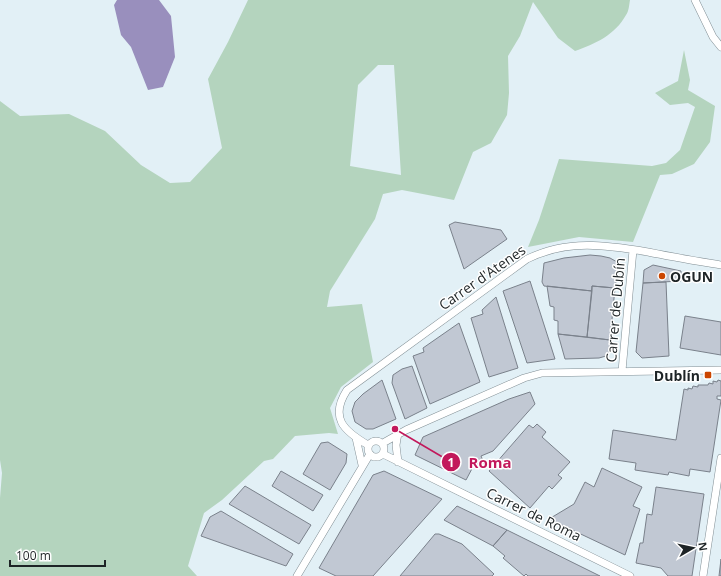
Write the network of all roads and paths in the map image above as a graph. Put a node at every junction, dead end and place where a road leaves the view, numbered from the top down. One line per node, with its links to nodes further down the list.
1 (695, 0): 2 (street)
2 (721, 47)
3 (633, 250): 4 (street, Carrer d'Atenes); 6 (street, Carrer de Dubín); 8 (street, Carrer d'Atenes)
4 (721, 264)
5 (720, 371): 6 (street)
6 (622, 372): 7 (street)
7 (398, 434): 9 (street); 14 (street)
8 (356, 438): 10 (street); 15 (street)
9 (383, 443): 10 (street); 12 (street)
10 (368, 445): 11 (street)
11 (370, 454): 12 (street); 15 (street)
12 (383, 454): 14 (street, Carrer de Roma)
13 (721, 458): 18 (street)
14 (398, 462): 17 (street, Carrer de Roma)
15 (362, 465): 16 (street)
16 (297, 576)
17 (630, 576)
18 (703, 576)

